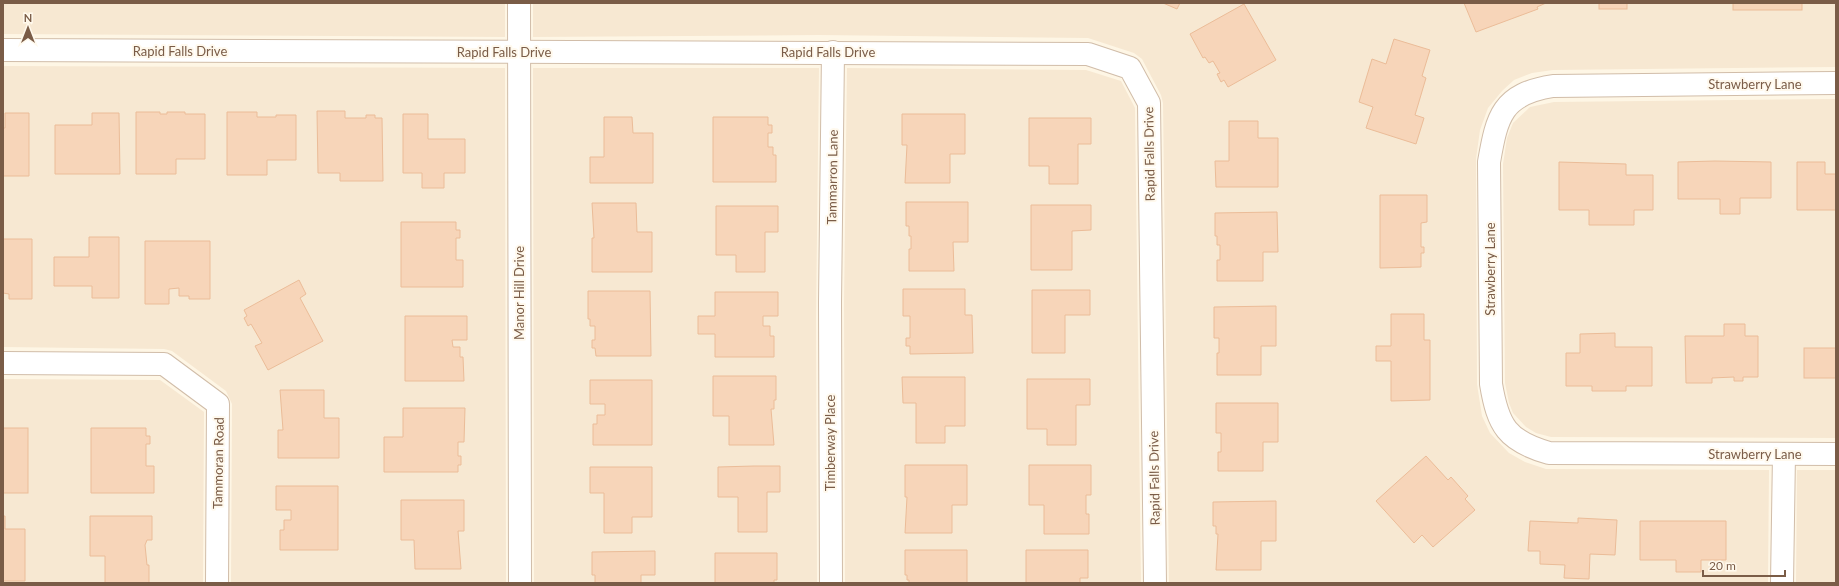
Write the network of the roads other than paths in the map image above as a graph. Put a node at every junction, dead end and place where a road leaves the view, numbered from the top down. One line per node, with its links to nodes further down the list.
1 (519, 3): 4 (street, Manor Hill Drive)
2 (3, 50): 4 (street, Rapid Falls Drive)
3 (833, 52): 4 (street, Rapid Falls Drive); 6 (street, Tammarron Lane); 13 (street, Rapid Falls Drive)
4 (519, 53): 11 (street, Manor Hill Drive)
5 (1836, 83): 8 (street, Strawberry Lane)
6 (830, 303): 12 (street, Timberway Place)
7 (3, 363): 10 (street, Tammoran Road)
8 (1784, 454): 9 (street, Strawberry Lane); 14 (street)
9 (1836, 454)
10 (217, 583)
11 (520, 583)
12 (831, 583)
13 (1155, 583)
14 (1782, 583)

